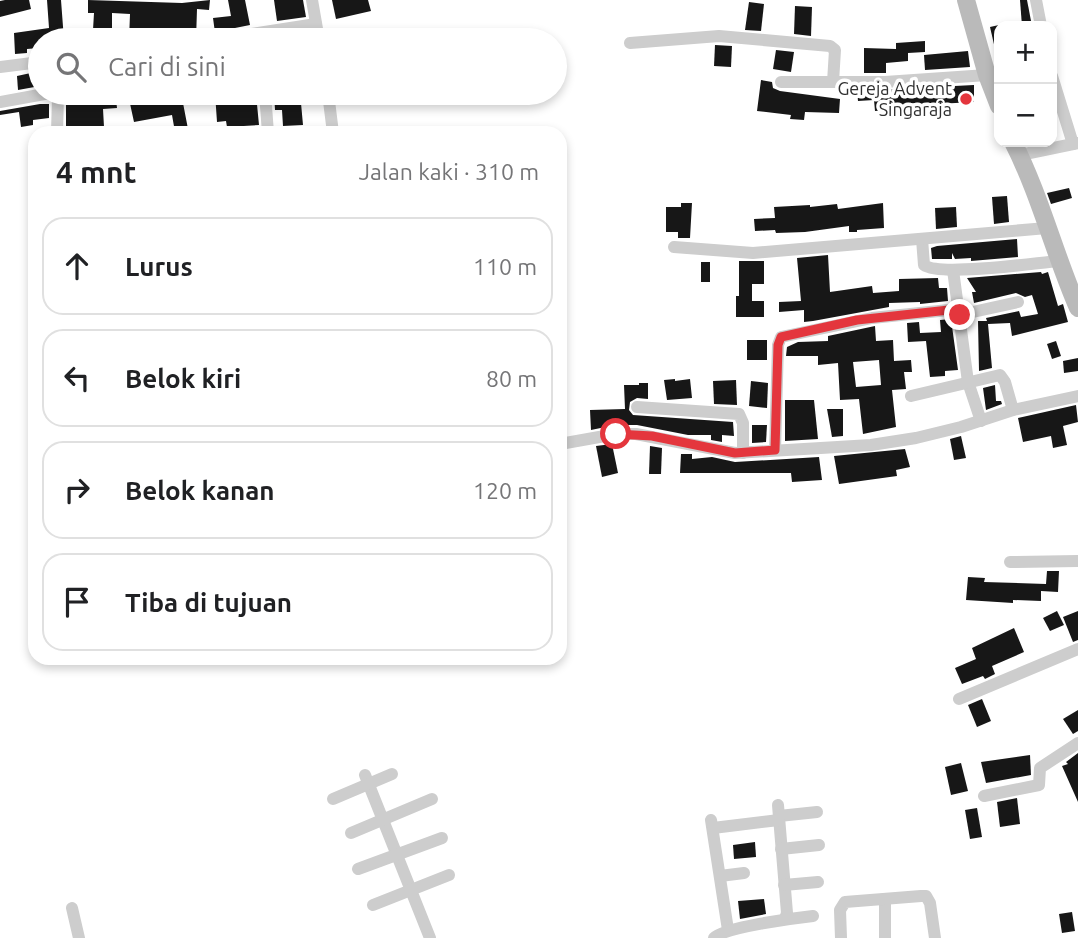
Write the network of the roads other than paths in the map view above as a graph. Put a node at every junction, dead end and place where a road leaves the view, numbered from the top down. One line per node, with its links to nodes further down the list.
1 (312, 0): 5 (street)
2 (966, 0): 11 (street)
3 (1036, 0): 4 (street)
4 (1040, 21)
5 (316, 24): 6 (street); 7 (street)
6 (290, 28)
7 (317, 28)
8 (630, 43): 13 (street)
9 (28, 64): 10 (street)
10 (0, 67)
11 (987, 75): 13 (street); 15 (street)
12 (781, 82): 13 (street)
13 (833, 82)
14 (1055, 84): 24 (street)
15 (994, 93)
16 (28, 98): 17 (street)
17 (0, 102)
18 (55, 105): 21 (street)
19 (266, 105): 22 (street)
20 (330, 105): 23 (street)
21 (56, 126)
22 (267, 126)
23 (332, 126)
24 (1075, 143): 25 (street)
25 (1017, 148): 26 (street)
26 (1048, 228): 27 (street); 29 (street)
27 (922, 239): 28 (street); 30 (street)
28 (674, 247)
29 (1059, 261): 30 (street); 32 (street)
30 (953, 270): 33 (street)
31 (1018, 302): 33 (street)
32 (1078, 308)
33 (959, 312): 34 (street); 41 (street)
34 (968, 382): 35 (street); 38 (street); 39 (street)
35 (911, 396)
36 (1078, 396): 38 (street)
37 (637, 407): 42 (street)
38 (1013, 410): 39 (street)
39 (981, 421): 41 (street)
40 (567, 443): 42 (street)
41 (775, 450): 42 (street)
42 (743, 453)
43 (1078, 561): 44 (street)
44 (1010, 562)
45 (1078, 649): 46 (street)
46 (959, 699)
47 (1078, 743): 50 (street)
48 (392, 775): 49 (street)
49 (367, 780): 51 (street); 55 (street)
50 (985, 796)
51 (333, 799)
52 (432, 799): 55 (street)
53 (817, 813): 54 (street)
54 (778, 814): 59 (street); 64 (street)
55 (383, 820): 56 (street); 60 (street)
56 (351, 833)
57 (442, 838): 60 (street)
58 (819, 845): 59 (street)
59 (781, 849): 66 (street)
60 (397, 855): 61 (street); 67 (street)
61 (358, 869)
62 (744, 873): 64 (street)
63 (449, 874): 67 (street)
64 (720, 876): 73 (street)
65 (818, 882): 66 (street)
66 (784, 885): 72 (street)
67 (411, 890): 69 (street); 75 (street)
68 (885, 899): 77 (street); 78 (street); 79 (street)
69 (373, 905)
70 (72, 908): 74 (street)
71 (813, 916): 72 (street)
72 (785, 919): 73 (street)
73 (728, 930): 76 (street)
74 (79, 938)
75 (430, 938)
76 (714, 938)
77 (841, 938)
78 (885, 938)
79 (935, 938)

